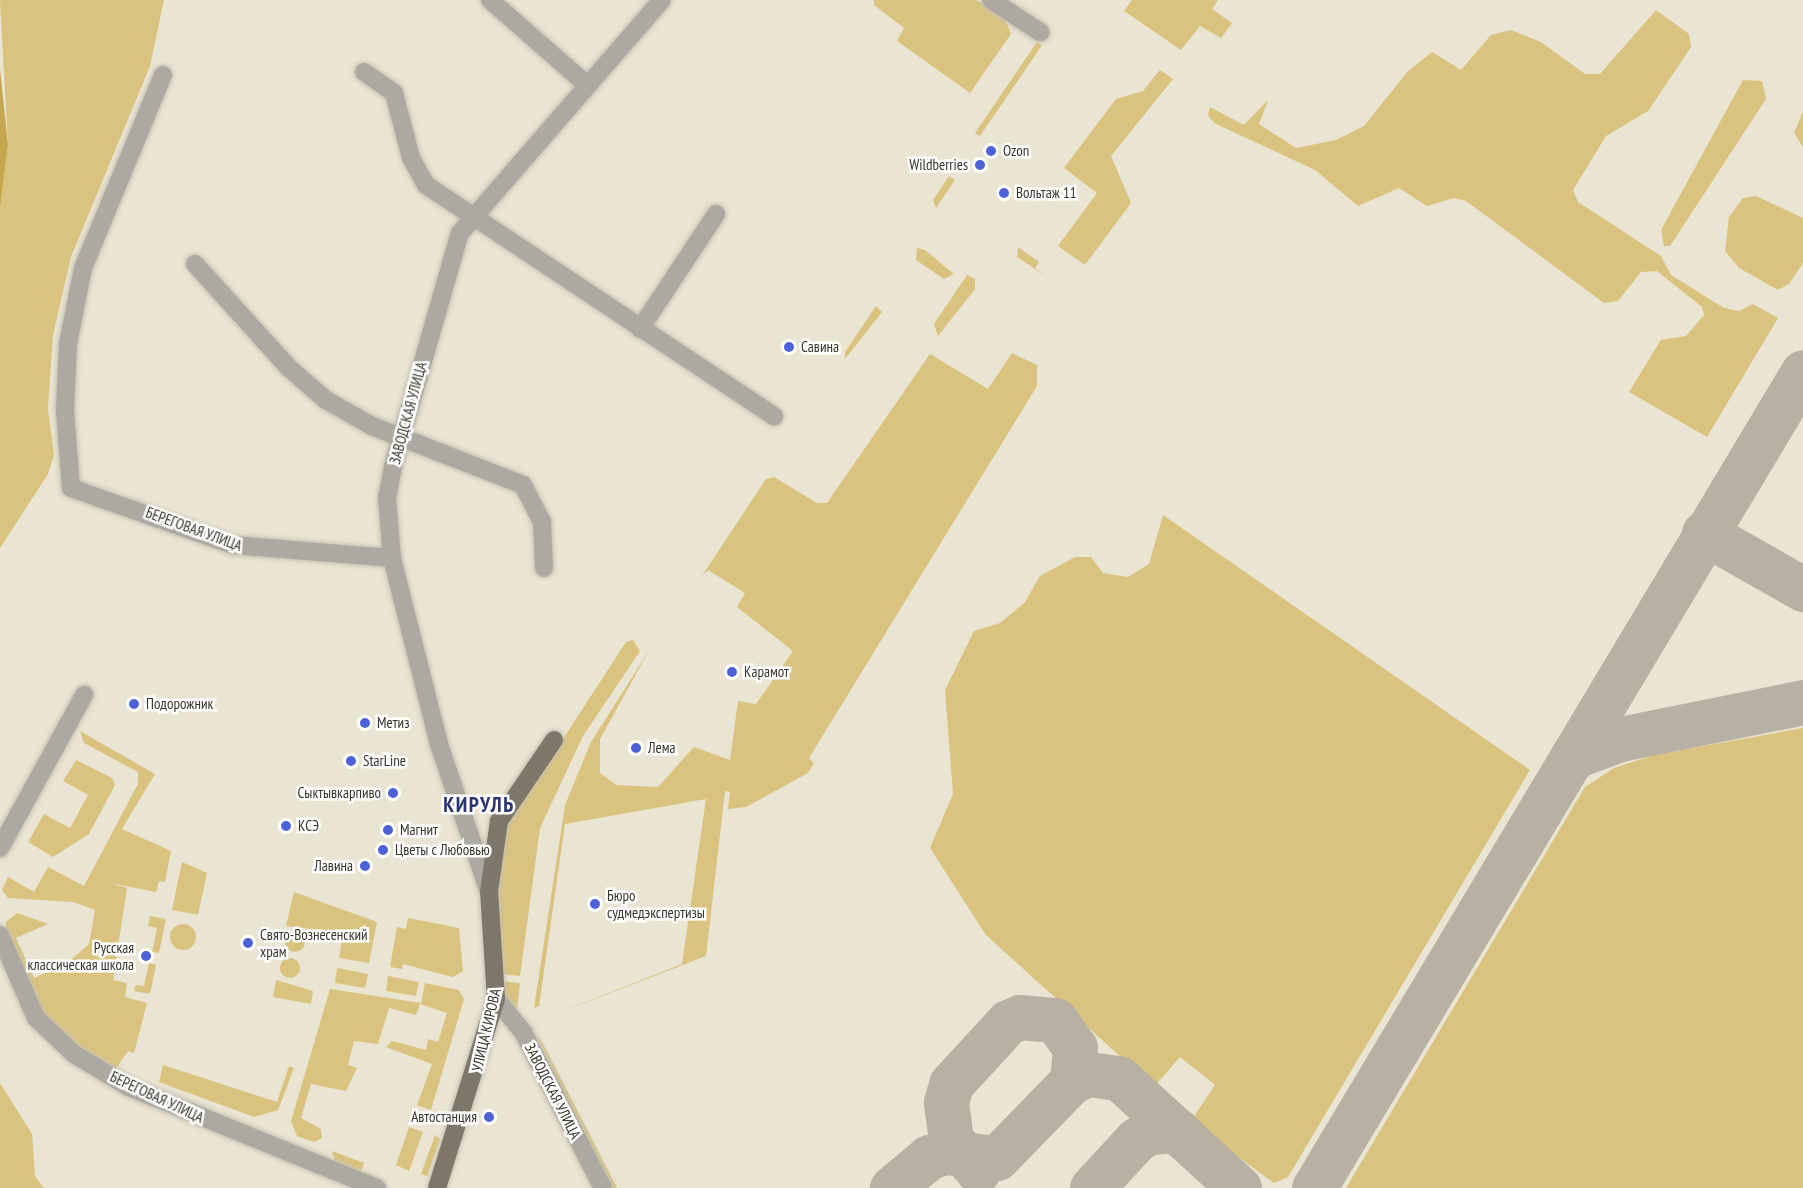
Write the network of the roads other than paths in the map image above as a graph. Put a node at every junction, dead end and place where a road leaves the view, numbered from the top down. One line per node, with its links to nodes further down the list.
1 (490, 0): 7 (street)
2 (662, 0): 7 (street, ЗАВОДСКАЯ УЛИЦА)
3 (991, 0): 4 (street)
4 (1040, 32)
5 (364, 72): 9 (street)
6 (163, 75): 14 (street, БЕРЕГОВАЯ УЛИЦА)
7 (586, 84): 9 (street, ЗАВОДСКАЯ УЛИЦА)
8 (716, 214): 11 (street)
9 (469, 217): 11 (street); 13 (street, ЗАВОДСКАЯ УЛИЦА)
10 (195, 264): 13 (street)
11 (640, 328): 12 (street)
12 (774, 416)
13 (401, 435): 14 (street, ЗАВОДСКАЯ УЛИЦА); 15 (street)
14 (392, 558): 19 (street, ЗАВОДСКАЯ УЛИЦА)
15 (544, 568)
16 (84, 695): 18 (street)
17 (554, 740): 19 (main road, УЛИЦА КИРОВА)
18 (0, 848)
19 (489, 892): 21 (main road, УЛИЦА КИРОВА)
20 (0, 935): 23 (street, БЕРЕГОВАЯ УЛИЦА)
21 (496, 999): 22 (main road, УЛИЦА КИРОВА); 24 (street, ЗАВОДСКАЯ УЛИЦА)
22 (438, 1186)
23 (377, 1188)
24 (603, 1188)

